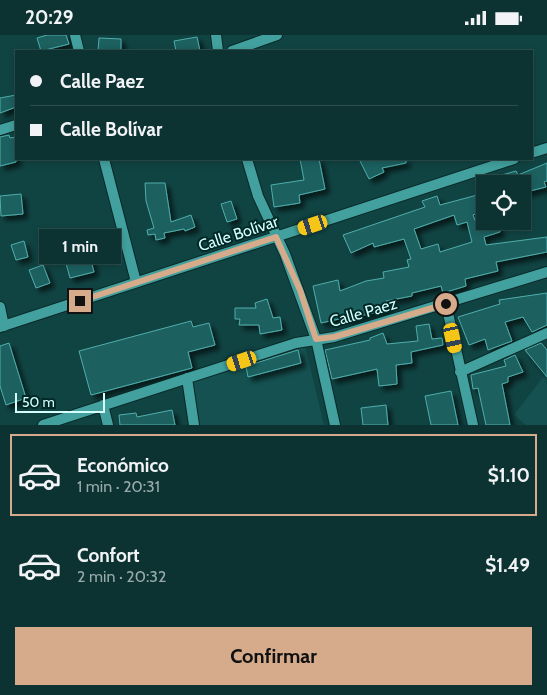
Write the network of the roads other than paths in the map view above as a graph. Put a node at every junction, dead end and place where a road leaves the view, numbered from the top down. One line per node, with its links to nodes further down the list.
1 (75, 35): 4 (street)
2 (216, 35): 5 (street)
3 (277, 35): 6 (street)
4 (79, 50)
5 (218, 50)
6 (235, 50)
7 (15, 125): 8 (street)
8 (0, 130)
9 (547, 148): 10 (street)
10 (533, 152)
11 (104, 160): 16 (street)
12 (247, 160): 14 (street)
13 (511, 160): 14 (street, Calle Bolívar)
14 (276, 237): 16 (street, Calle Bolívar); 21 (street)
15 (547, 272): 17 (street, Calle Paez)
16 (136, 281): 19 (street, Calle Bolívar)
17 (446, 304): 21 (street, Calle Paez); 22 (street)
18 (0, 307): 19 (street)
19 (2, 327)
20 (547, 333): 22 (street)
21 (316, 339): 23 (street, Calle Paez); 28 (street)
22 (460, 372): 29 (street)
23 (187, 378): 24 (street, Calle Paez); 27 (street)
24 (103, 405): 25 (street, Calle Paez); 26 (street)
25 (43, 425)
26 (108, 425)
27 (194, 425)
28 (335, 425)
29 (473, 425)

